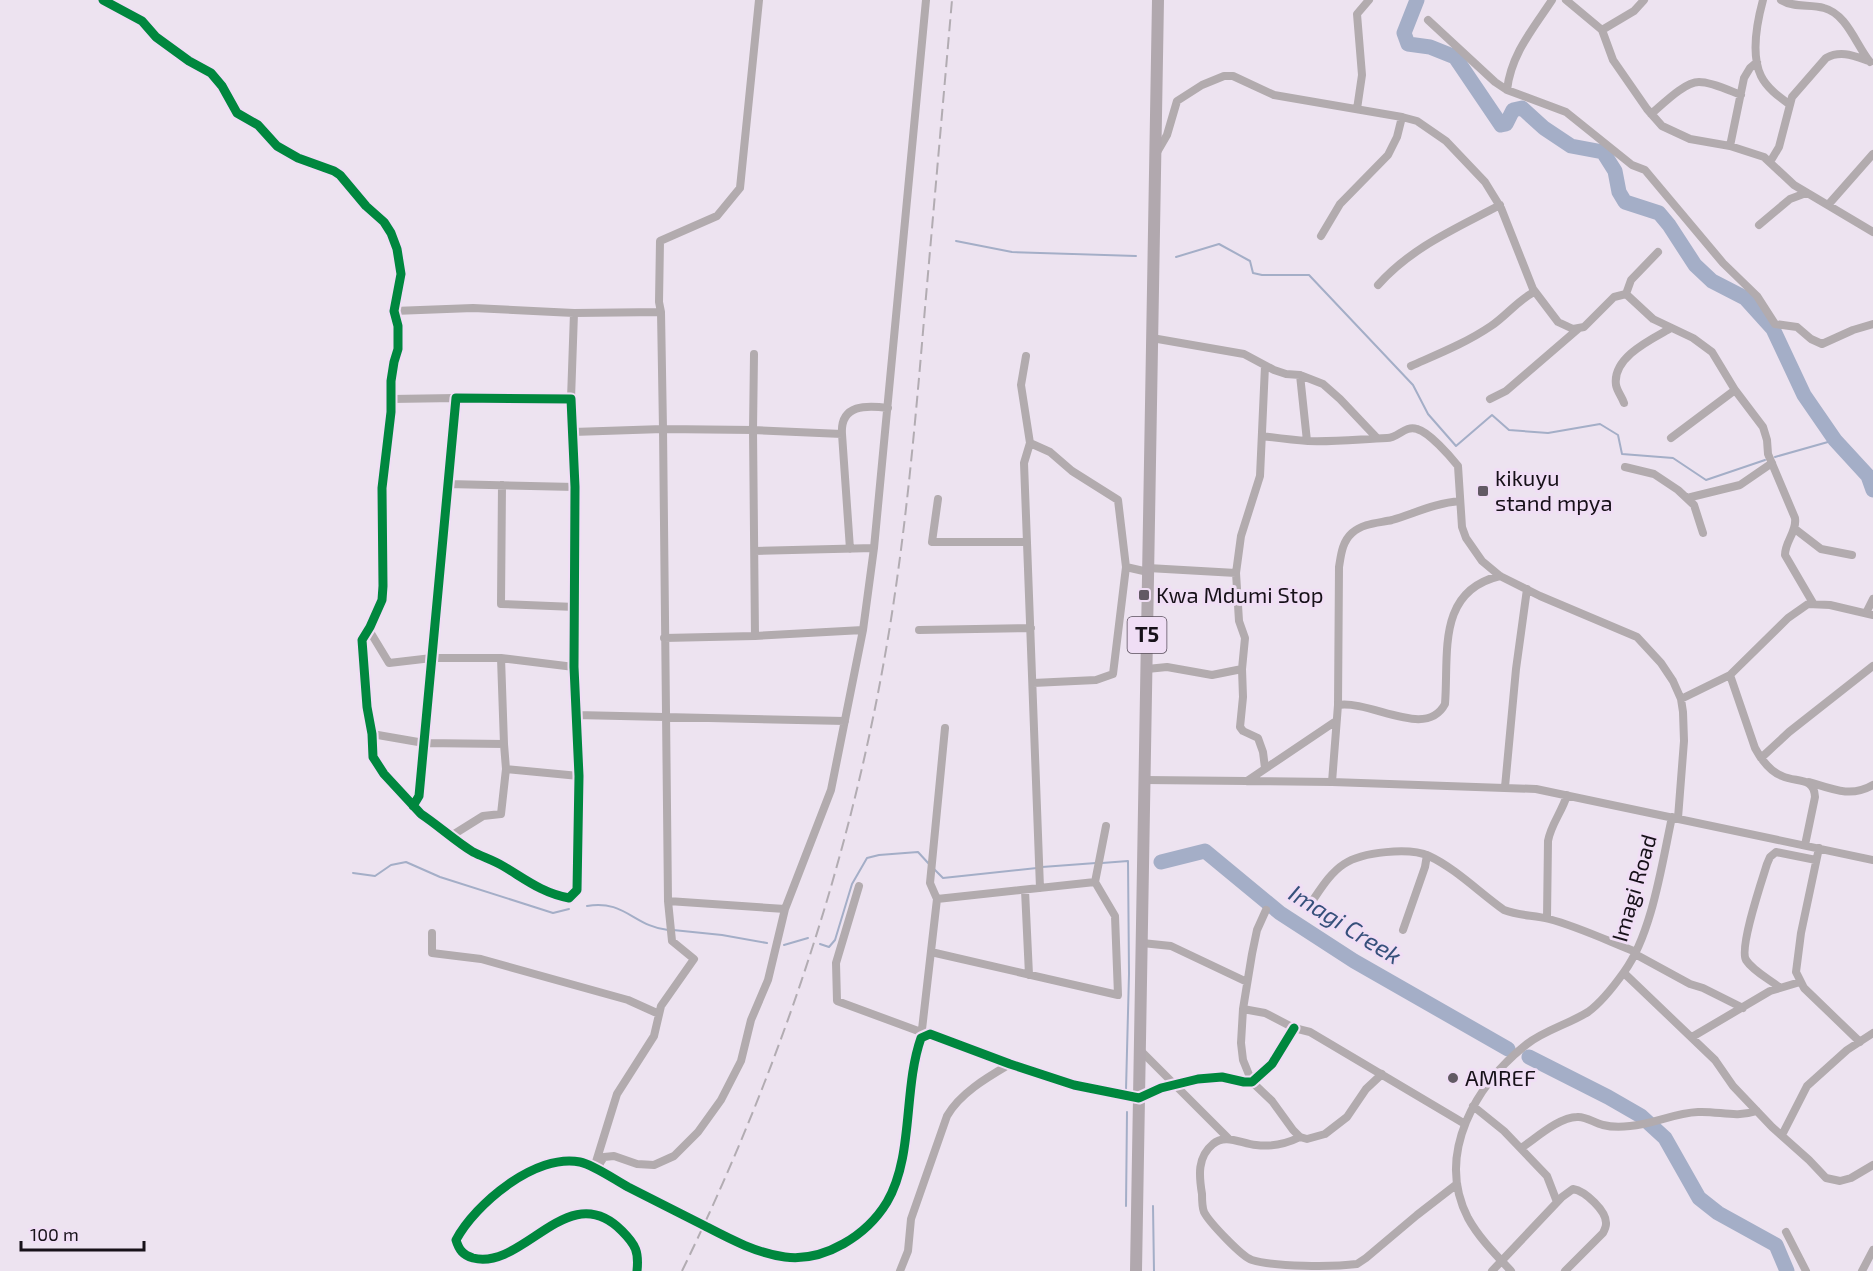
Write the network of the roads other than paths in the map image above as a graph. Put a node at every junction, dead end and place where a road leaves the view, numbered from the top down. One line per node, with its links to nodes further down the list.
1 (103, 0): 11 (street)
2 (759, 0): 37 (street)
3 (926, 0): 54 (street)
4 (1158, 0): 24 (highway, T5)
5 (1369, 0): 19 (street)
6 (1552, 0): 16 (street)
7 (1566, 0): 13 (street)
8 (1644, 0): 13 (street)
9 (1763, 0): 14 (street)
10 (1781, 0): 15 (street)
11 (113, 3): 36 (street)
12 (1428, 20): 16 (street)
13 (1602, 30): 20 (street)
14 (1757, 62): 17 (street); 18 (street)
15 (1871, 63): 18 (street)
16 (1508, 90): 39 (street)
17 (1741, 95): 20 (street); 22 (street)
18 (1789, 104): 25 (street)
19 (1357, 109): 21 (street); 24 (street)
20 (1651, 114): 22 (street)
21 (1402, 117): 27 (street); 31 (street)
22 (1730, 146): 25 (street)
23 (1873, 154): 28 (street)
24 (1155, 157): 42 (highway, T5)
25 (1770, 162): 26 (street)
26 (1806, 193): 28 (street); 29 (street)
27 (1500, 205): 33 (street); 34 (street)
28 (1827, 205): 30 (street)
29 (1759, 225)
30 (1873, 232)
31 (1321, 236)
32 (1658, 252): 35 (street)
33 (1378, 285)
34 (1534, 292): 41 (street); 46 (street)
35 (1626, 294): 40 (street); 41 (street)
36 (394, 311): 38 (street); 50 (street)
37 (661, 312): 38 (street); 55 (street)
38 (574, 313): 51 (street)
39 (1873, 324)
40 (1671, 328): 48 (street); 53 (street)
41 (1578, 329): 52 (street)
42 (1152, 338): 45 (street); 80 (highway, T5)
43 (754, 354): 56 (street)
44 (1026, 356): 63 (street)
45 (1265, 366): 47 (street); 59 (street)
46 (1411, 366)
47 (1300, 375): 60 (street); 62 (street)
48 (1735, 390): 61 (street); 64 (street)
49 (456, 398): 50 (street); 51 (street); 66 (street)
50 (391, 399): 89 (street)
51 (571, 399): 57 (street)
52 (1490, 399)
53 (1624, 403)
54 (888, 408): 58 (street); 75 (street)
55 (663, 429): 56 (street); 57 (street); 93 (street)
56 (753, 430): 58 (street); 77 (street)
57 (573, 432): 68 (street)
58 (842, 434): 76 (street)
59 (1262, 436): 62 (street); 81 (street)
60 (1376, 437): 62 (street); 71 (street)
61 (1671, 438)
62 (1307, 441)
63 (1030, 443): 74 (street); 79 (street)
64 (1772, 463): 69 (street); 72 (street)
65 (1625, 467): 69 (street)
66 (448, 484): 67 (street); 94 (street)
67 (502, 485): 68 (street); 86 (street)
68 (575, 487): 86 (street)
69 (1687, 498): 73 (street)
70 (938, 499): 74 (street)
71 (1461, 501): 82 (street); 103 (street)
72 (1795, 529): 78 (street); 85 (street)
73 (1703, 533)
74 (1027, 542): 88 (street)
75 (874, 548): 76 (street); 90 (street)
76 (850, 549): 77 (street)
77 (755, 551): 92 (street)
78 (1852, 555)
79 (1126, 567): 80 (street); 101 (street)
80 (1148, 570): 81 (street); 98 (highway, T5)
81 (1236, 573): 99 (street)
82 (1500, 576): 83 (street); 103 (street)
83 (1527, 590): 102 (street); 121 (street)
84 (1873, 599): 87 (street)
85 (1813, 603): 87 (street); 100 (street)
86 (575, 607): 97 (street)
87 (1870, 614)
88 (1031, 628): 91 (street); 101 (street)
89 (369, 630): 94 (street); 109 (street)
90 (863, 630): 92 (street); 106 (street)
91 (919, 630)
92 (755, 636): 93 (street)
93 (664, 638): 105 (street)
94 (432, 658): 95 (street); 110 (street)
95 (501, 658): 97 (street); 111 (street)
96 (1873, 666): 112 (street)
97 (574, 668): 104 (street)
98 (1147, 669): 99 (street); 116 (highway, T5)
99 (1242, 669): 114 (street)
100 (1730, 675): 102 (street); 112 (street)
101 (1033, 683): 134 (street)
102 (1681, 699): 124 (street, Imagi Road)
103 (1338, 705): 107 (street)
104 (576, 715): 105 (street); 115 (street)
105 (665, 716): 106 (street); 137 (street)
106 (845, 721): 139 (street)
107 (1336, 722): 114 (street); 118 (street)
108 (945, 728): 136 (street)
109 (372, 734): 110 (street); 123 (street)
110 (424, 742): 111 (street); 123 (street)
111 (504, 744): 113 (street)
112 (1761, 758): 119 (street)
113 (506, 768): 115 (street); 126 (street)
114 (1265, 768): 117 (street)
115 (579, 776): 126 (street)
116 (1145, 780): 117 (street); 144 (highway, T5)
117 (1247, 781): 118 (street)
118 (1332, 782): 121 (street)
119 (1809, 782): 120 (street); 127 (street)
120 (1873, 785)
121 (1505, 787): 122 (street)
122 (1567, 795): 124 (street); 141 (street)
123 (413, 806): 126 (street)
124 (1675, 817): 127 (street); 146 (street, Imagi Road)
125 (1106, 826): 132 (street)
126 (451, 836)
127 (1805, 845): 128 (street)
128 (1819, 848): 130 (street); 131 (street)
129 (1427, 855): 138 (street); 141 (street); 142 (street)
130 (1816, 860): 150 (street); 151 (street)
131 (1873, 860)
132 (1095, 882): 134 (street); 148 (street)
133 (859, 886): 157 (street)
134 (1040, 888): 135 (street)
135 (1025, 890): 136 (street); 148 (street)
136 (937, 899): 145 (street)
137 (668, 902): 139 (street); 154 (street)
138 (1311, 903)
139 (785, 909): 174 (street)
140 (1266, 910): 149 (street)
141 (1547, 918): 146 (street)
142 (1403, 930)
143 (432, 933): 154 (street)
144 (1142, 943): 149 (street); 160 (highway, T5)
145 (931, 952): 148 (street); 157 (street)
146 (1636, 953): 147 (street, Imagi Road); 152 (street)
147 (1624, 973): 158 (street); 166 (street, Imagi Road)
148 (1029, 975)
149 (1247, 982): 153 (street)
150 (1800, 982): 151 (street); 159 (street)
151 (1779, 987): 152 (street)
152 (1743, 1008): 158 (street)
153 (1243, 1009): 155 (street); 163 (street)
154 (659, 1014): 174 (street)
155 (1294, 1028): 162 (street); 163 (street)
156 (1873, 1033): 159 (street)
157 (921, 1035): 161 (street); 174 (street, bridge)
158 (1692, 1037): 167 (street)
159 (1860, 1042): 169 (street)
160 (1140, 1050): 164 (street); 165 (highway, T5)
161 (1010, 1064): 165 (street); 181 (street)
162 (1382, 1074): 168 (street); 170 (street)
163 (1252, 1082): 164 (street); 170 (street)
164 (1174, 1085): 165 (street); 171 (street)
165 (1139, 1098): 182 (highway, T5)
166 (1473, 1106): 168 (street, Imagi Road); 172 (street)
167 (1757, 1111): 169 (street); 172 (street)
168 (1465, 1124): 175 (street, Imagi Road)
169 (1782, 1135): 173 (street)
170 (1300, 1137): 171 (street)
171 (1228, 1138): 175 (street)
172 (1521, 1148): 176 (street)
173 (1873, 1165)
174 (596, 1170): 180 (street)
175 (1457, 1184): 179 (street, Imagi Road)
176 (1557, 1202): 179 (street); 185 (street)
177 (1786, 1232): 186 (street)
178 (1873, 1250): 187 (street)
179 (1502, 1261): 183 (street); 184 (street, Imagi Road)
180 (637, 1271)
181 (900, 1271)
182 (1136, 1271)
183 (1492, 1271)
184 (1511, 1271)
185 (1565, 1271)
186 (1806, 1271)
187 (1862, 1271)

